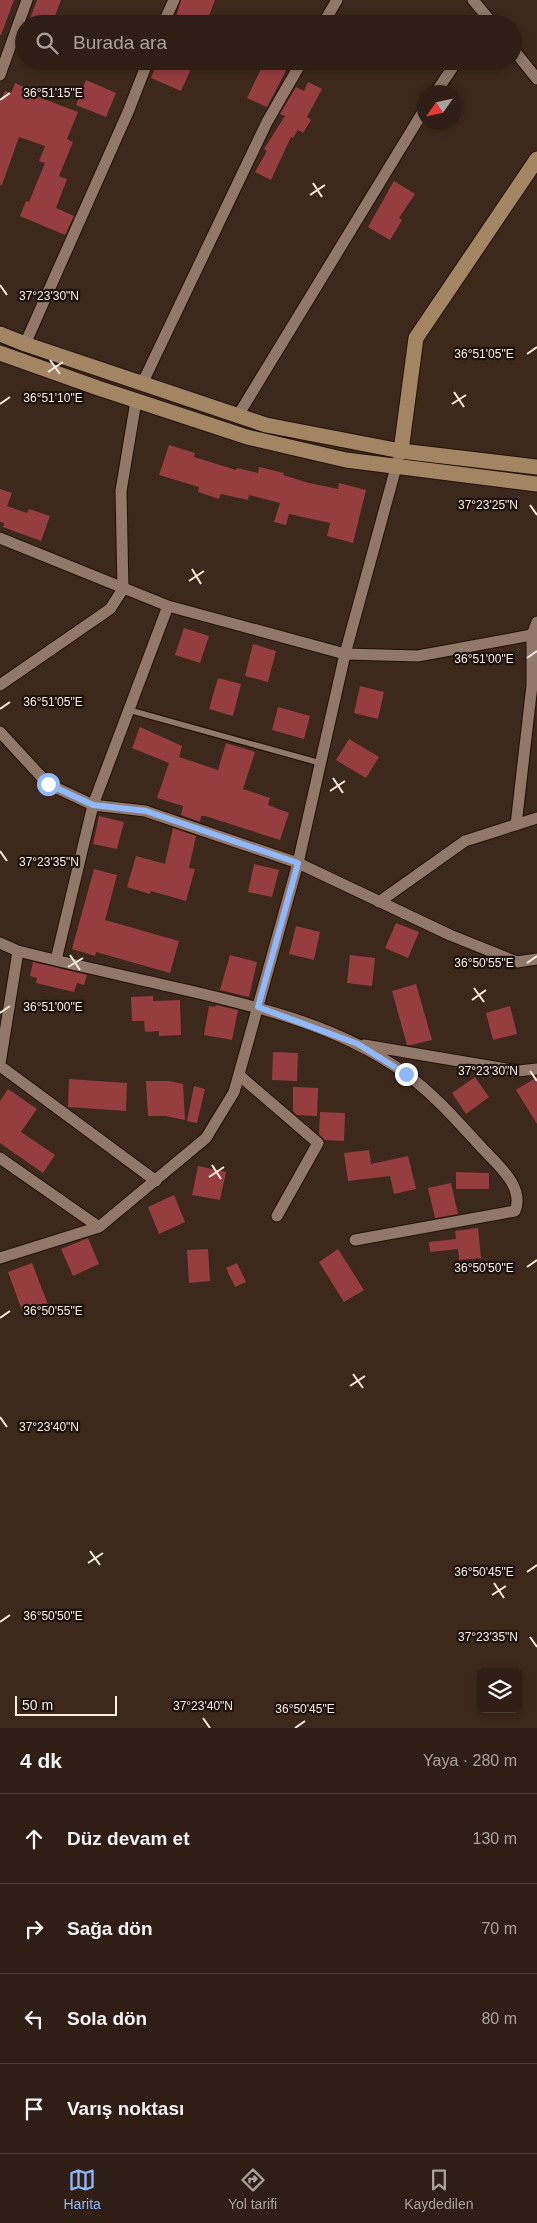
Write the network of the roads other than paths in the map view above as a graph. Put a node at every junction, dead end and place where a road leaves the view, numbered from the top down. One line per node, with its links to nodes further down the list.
1 (27, 0): 5 (street)
2 (174, 0): 6 (street)
3 (337, 0): 7 (street)
4 (476, 1): 8 (street)
5 (21, 15)
6 (168, 15)
7 (328, 15)
8 (484, 15)
9 (15, 30): 11 (street)
10 (522, 60): 16 (street)
11 (2, 62): 15 (street)
12 (144, 70): 22 (street)
13 (297, 70): 24 (street)
14 (451, 70): 17 (street)
15 (0, 75)
16 (537, 79)
17 (441, 85)
18 (417, 121): 26 (street)
19 (537, 159): 20 (main road)
20 (532, 177): 27 (main road)
21 (0, 334): 22 (main road)
22 (25, 344): 24 (main road)
23 (0, 353): 25 (main road)
24 (142, 384): 26 (main road)
25 (136, 401): 28 (main road); 32 (street)
26 (237, 417): 27 (main road)
27 (401, 451): 28 (street); 29 (main road)
28 (396, 467): 30 (main road); 36 (street)
29 (537, 467)
30 (537, 484)
31 (0, 538): 32 (street)
32 (123, 589): 33 (street); 37 (street)
33 (168, 606): 36 (street); 38 (street)
34 (537, 622): 35 (street)
35 (534, 634): 36 (street); 43 (street)
36 (345, 654): 40 (street)
37 (0, 685)
38 (129, 710): 40 (lane); 41 (street)
39 (0, 732): 41 (street)
40 (320, 763): 44 (street)
41 (93, 805): 44 (street); 49 (street)
42 (537, 818): 43 (street)
43 (516, 825): 45 (street)
44 (298, 863): 45 (street); 50 (street)
45 (379, 902): 48 (street)
46 (0, 943): 47 (street)
47 (18, 952): 49 (street); 52 (street)
48 (537, 959)
49 (56, 960): 50 (street)
50 (258, 1007): 51 (street); 54 (street)
51 (358, 1044): 53 (street); 59 (street)
52 (0, 1065): 56 (street)
53 (537, 1069)
54 (239, 1075): 56 (street); 57 (street)
55 (0, 1158): 58 (street)
56 (156, 1181): 58 (street)
57 (276, 1216)
58 (99, 1227): 60 (street)
59 (355, 1240)
60 (0, 1258)

